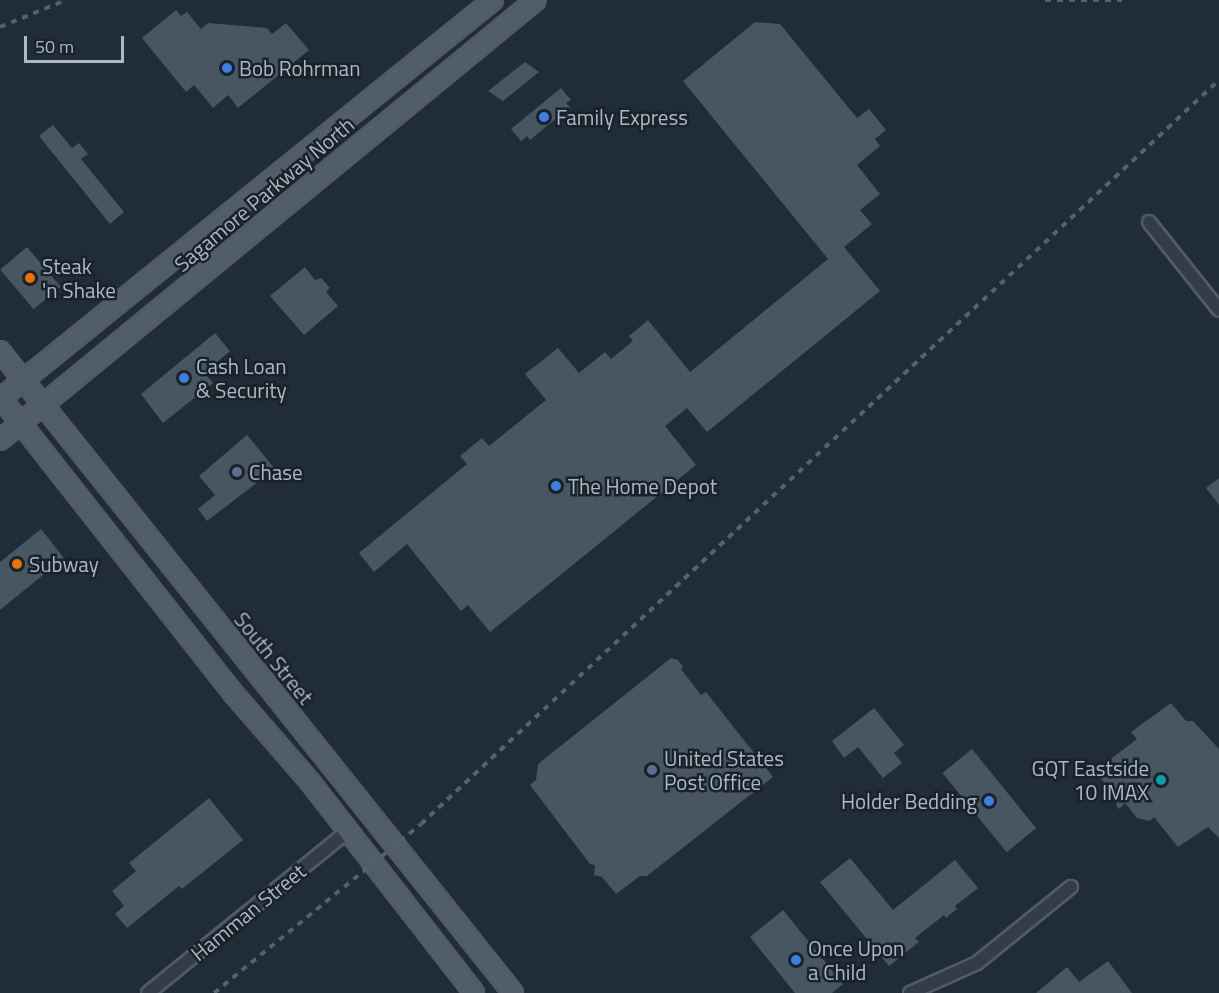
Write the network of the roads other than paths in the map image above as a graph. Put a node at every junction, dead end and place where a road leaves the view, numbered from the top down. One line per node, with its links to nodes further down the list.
1 (494, 0): 6 (main road, Sagamore Parkway North)
2 (536, 0): 8 (main road, Sagamore Parkway North)
3 (1149, 222): 4 (street)
4 (1219, 310)
5 (0, 351): 6 (main road, South Street)
6 (23, 380): 7 (main road, Sagamore Parkway North); 8 (main road, South Street)
7 (0, 398): 9 (main road)
8 (43, 406): 9 (main road, Sagamore Parkway North); 13 (main road, South Street)
9 (21, 423): 10 (main road, Sagamore Parkway North); 11 (main road)
10 (0, 440)
11 (348, 831): 14 (main road); 15 (street, Hamman Street)
12 (1071, 887): 18 (street)
13 (469, 939): 14 (main road); 17 (main road, South Street)
14 (447, 958): 16 (main road)
15 (148, 993)
16 (474, 993)
17 (513, 993)
18 (910, 993)

